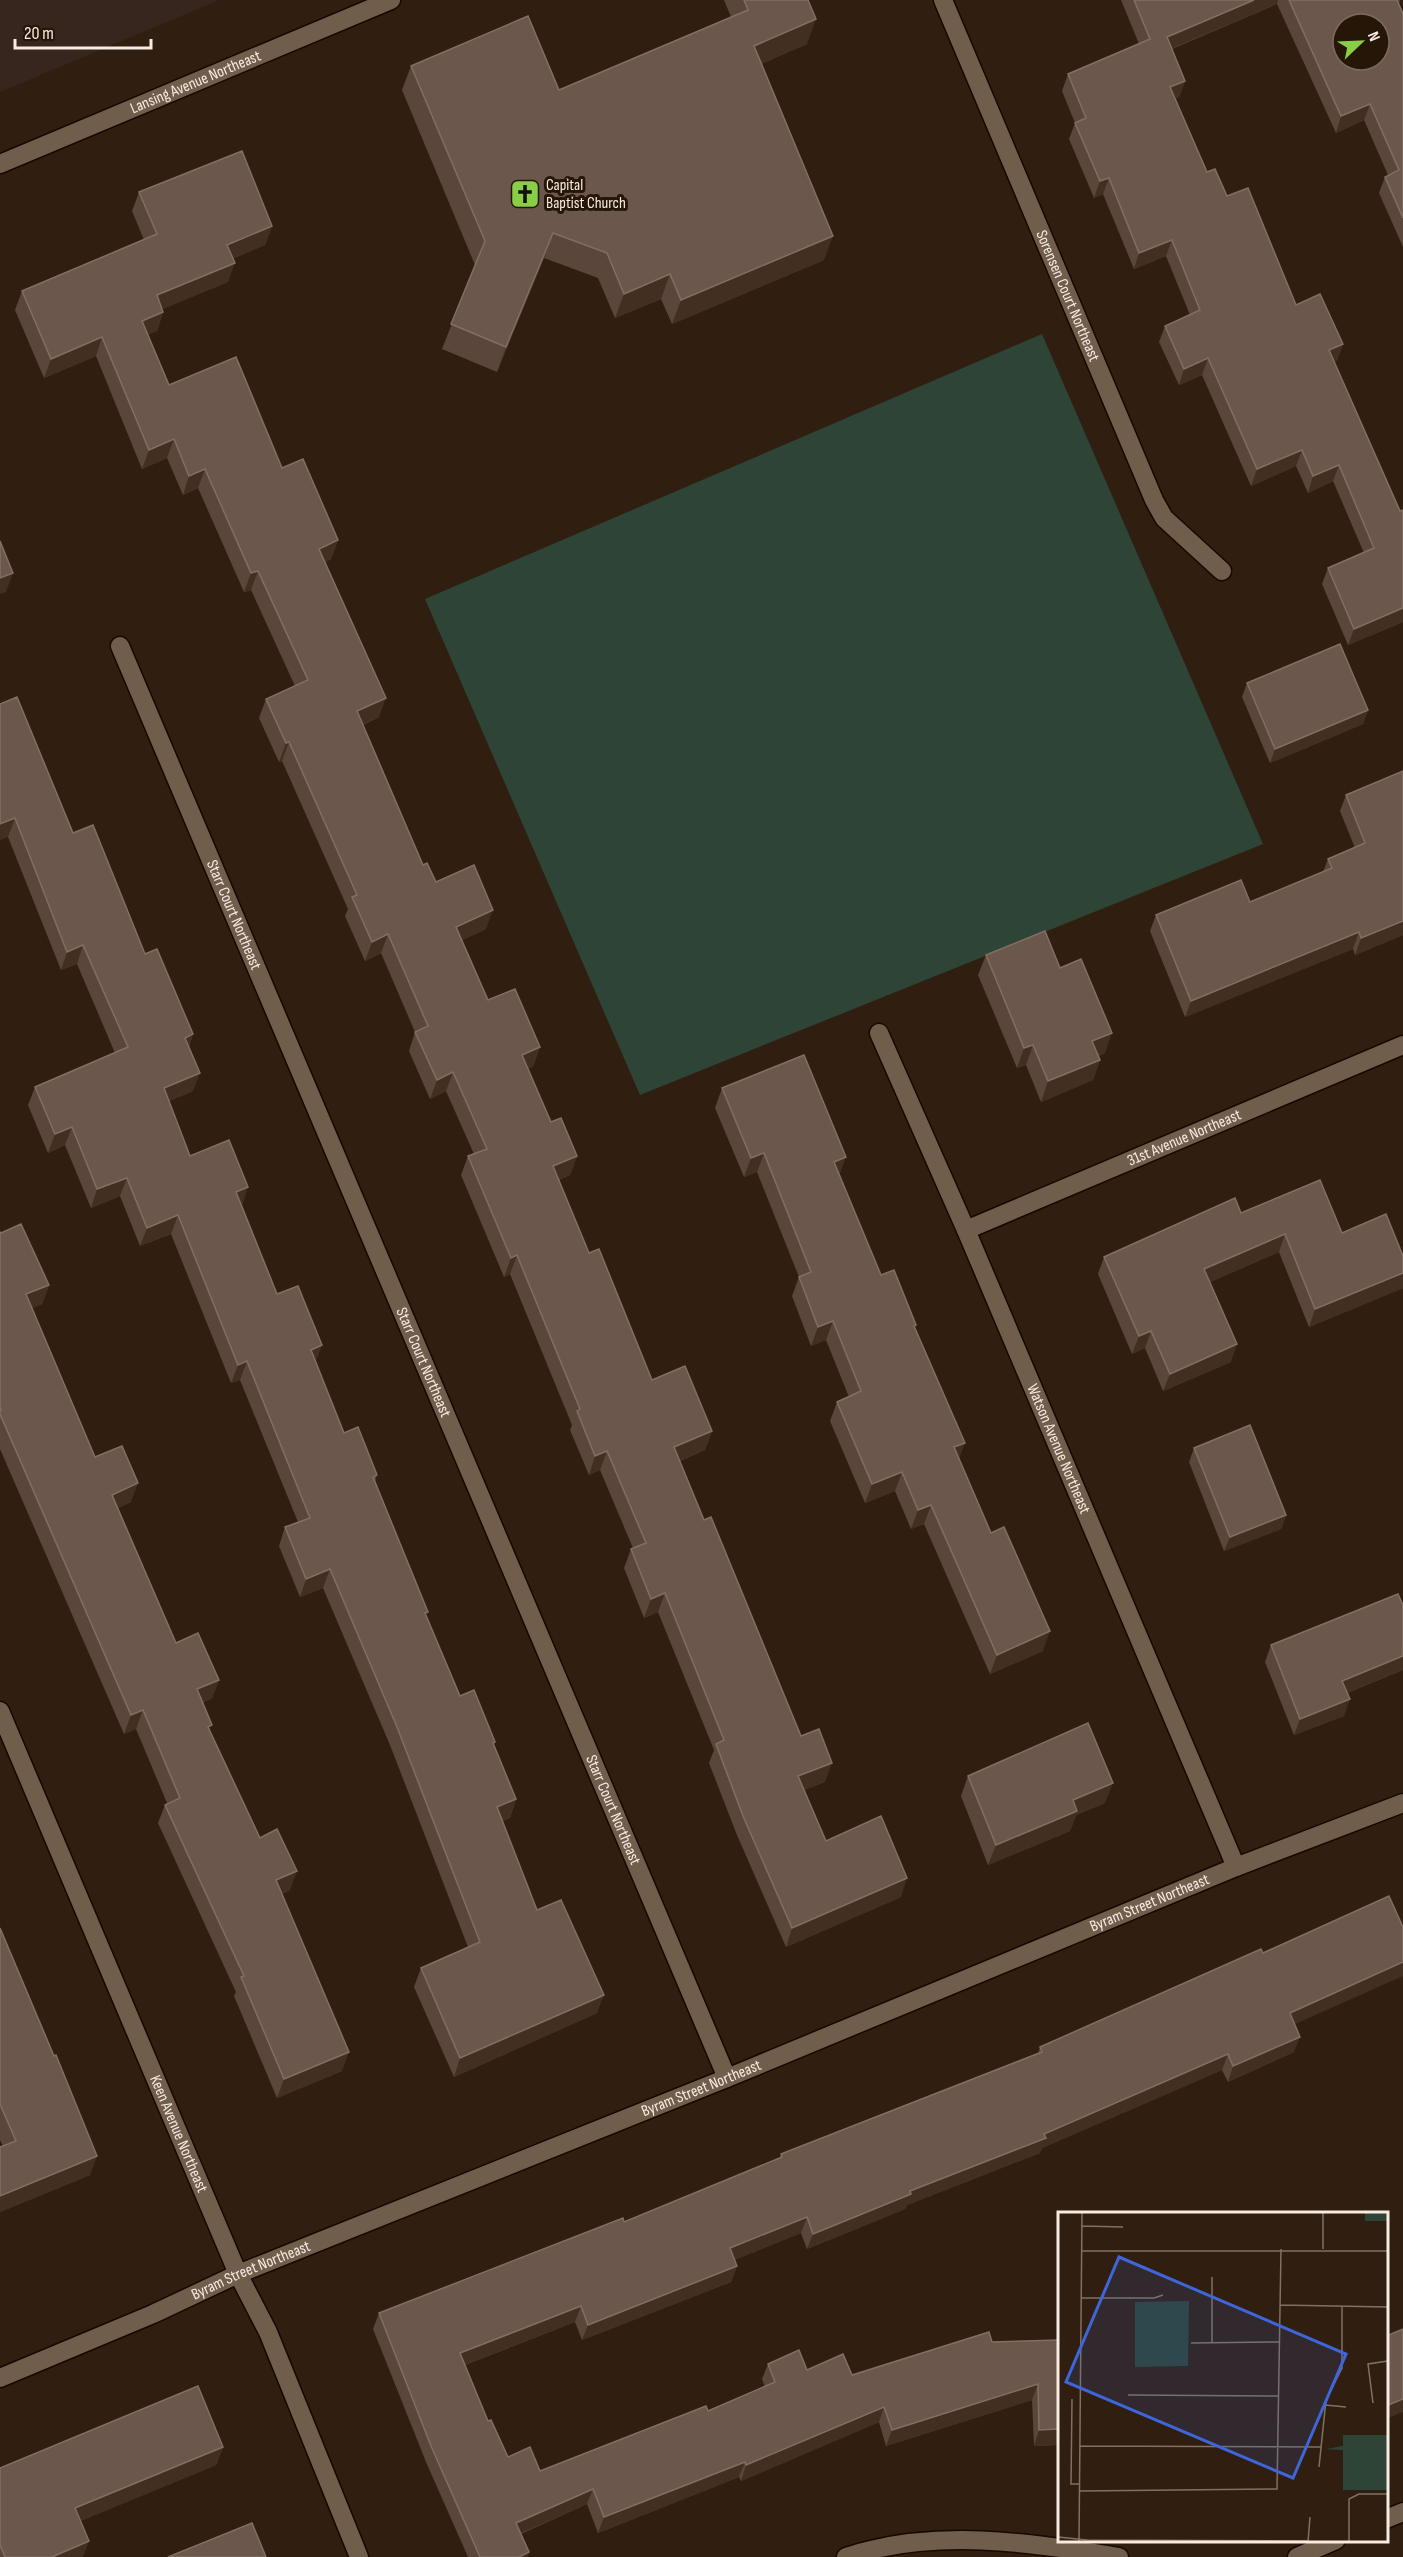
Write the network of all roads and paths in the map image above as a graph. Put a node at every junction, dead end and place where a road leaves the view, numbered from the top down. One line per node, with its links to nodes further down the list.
1 (391, 0): 3 (street, Lansing Avenue Northeast)
2 (943, 0): 4 (street, Sorensen Court Northeast)
3 (0, 164)
4 (1222, 571)
5 (120, 646): 12 (street, Starr Court Northeast)
6 (879, 1033): 8 (street, Watson Avenue Northeast)
7 (1403, 1045): 8 (street, 31st Avenue Northeast)
8 (966, 1230): 11 (street, Watson Avenue Northeast)
9 (0, 1711): 13 (street, Keen Avenue Northeast)
10 (1403, 1803): 11 (street, Byram Street Northeast)
11 (1236, 1867): 12 (street, Byram Street Northeast)
12 (727, 2078): 13 (street, Byram Street Northeast)
13 (238, 2274): 14 (street, Byram Street Northeast); 18 (street, Keen Avenue Northeast)
14 (0, 2378)
15 (1403, 2512): 16 (street)
16 (1388, 2518)
17 (1334, 2542): 21 (street)
18 (359, 2557)
19 (846, 2557): 20 (street)
20 (1119, 2557)
21 (1297, 2557)

